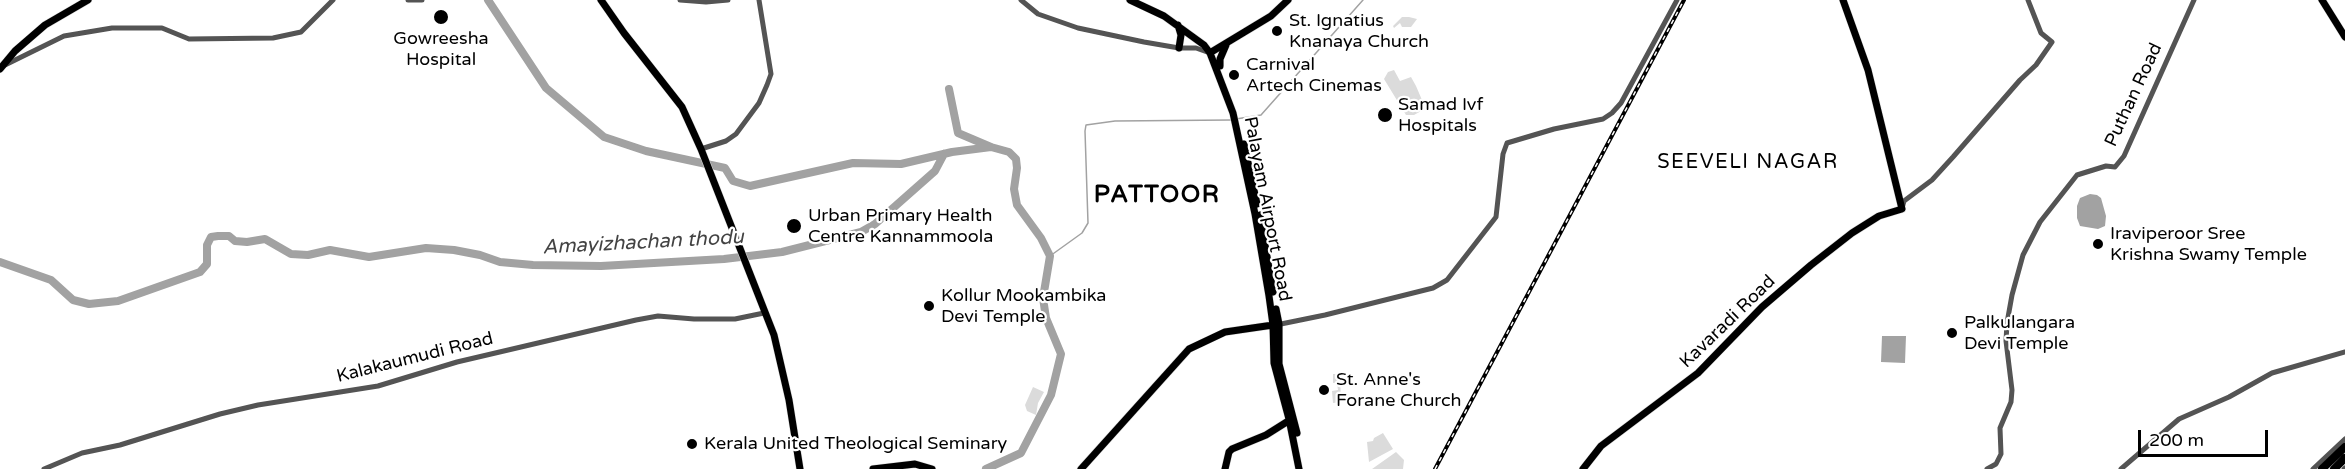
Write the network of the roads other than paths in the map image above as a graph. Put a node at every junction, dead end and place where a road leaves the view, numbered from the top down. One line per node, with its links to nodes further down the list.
1 (88, 0): 24 (main road)
2 (333, 0): 24 (street)
3 (408, 0): 4 (street)
4 (422, 0)
5 (602, 0): 26 (main road)
6 (680, 0): 7 (street)
7 (728, 0)
8 (759, 0): 26 (street)
9 (1021, 0): 21 (street)
10 (1130, 0): 18 (main road, Palayam Airport Road)
11 (1140, 0): 22 (main road, Palayam Airport Road)
12 (1288, 0): 20 (main road)
13 (1677, 0): 29 (street)
14 (1843, 0): 27 (main road)
15 (2028, 0): 27 (street)
16 (2194, 0): 43 (street, Puthan Road)
17 (2322, 0): 19 (main road)
18 (1178, 25): 21 (main road); 22 (main road, Palayam Airport Road)
19 (2345, 37)
20 (1227, 43): 22 (main road); 23 (main road)
21 (1179, 48): 22 (street)
22 (1212, 52): 23 (main road, Palayam Airport Road); 25 (main road, Palayam Airport Road)
23 (1220, 66): 25 (main road, Palayam Airport Road)
24 (2, 67)
25 (1235, 112): 29 (main road, Palayam Airport Road)
26 (701, 149): 28 (main road)
27 (1902, 209): 42 (main road, Kavaradi Road)
28 (764, 313): 35 (main road); 36 (street, Kalakaumudi Road)
29 (1276, 325): 31 (main road, Palayam Airport Road); 39 (main road)
30 (2345, 352): 44 (street)
31 (1291, 418): 40 (main road); 41 (main road, Palayam Airport Road)
32 (2345, 439): 45 (street)
33 (2345, 447): 46 (highway)
34 (2345, 458): 47 (highway)
35 (800, 468)
36 (44, 469)
37 (873, 469): 38 (main road)
38 (932, 469)
39 (1081, 469)
40 (1225, 469)
41 (1301, 469)
42 (1583, 469)
43 (1987, 469)
44 (2121, 469)
45 (2313, 469)
46 (2322, 469)
47 (2334, 469)

